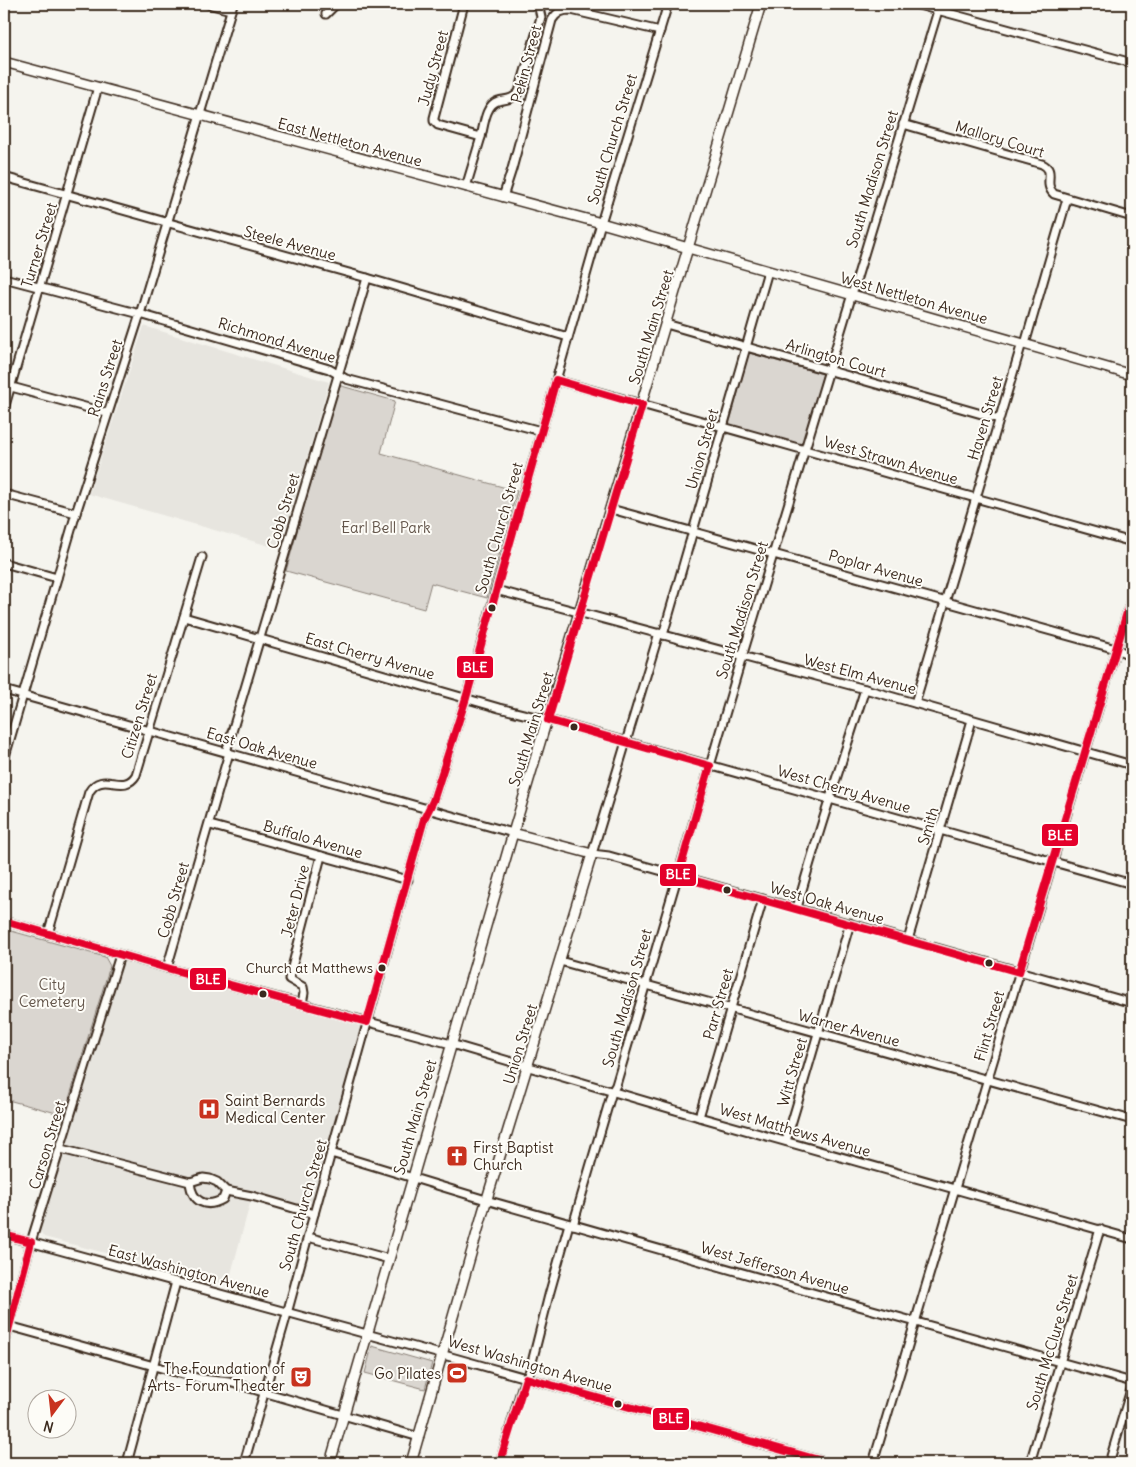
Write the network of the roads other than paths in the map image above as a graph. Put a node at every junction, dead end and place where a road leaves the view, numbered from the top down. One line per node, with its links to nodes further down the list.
1 (208, 4): 8 (street)
2 (336, 4): 10 (street)
3 (464, 4): 17 (street, Judy Street)
4 (534, 4): 17 (street)
5 (668, 4): 11 (street, South Church Street)
6 (761, 4): 26 (main road, South Main Street)
7 (915, 4): 9 (street)
8 (232, 7): 15 (street, Rains Street)
9 (939, 7): 13 (street); 16 (street, South Madison Street)
10 (326, 14)
11 (660, 31): 21 (street, Pekin Street); 25 (street, South Church Street)
12 (4, 62): 14 (main road, East Nettleton Avenue)
13 (1132, 63)
14 (98, 88): 15 (main road, East Nettleton Avenue); 20 (street, Turner Street)
15 (200, 115): 19 (main road, East Nettleton Avenue); 24 (street, Rains Street)
16 (903, 124): 22 (street, Mallory Court); 31 (street, South Madison Street)
17 (481, 136): 19 (street)
18 (4, 177): 20 (street, Steele Avenue)
19 (466, 187): 21 (main road, East Nettleton Avenue)
20 (68, 195): 24 (street, Steele Avenue); 30 (street, Turner Street)
21 (503, 197): 25 (main road, East Nettleton Avenue)
22 (1067, 199): 23 (street); 35 (street, Haven Street)
23 (1132, 217)
24 (168, 223): 29 (street, Steele Avenue); 32 (street, Rains Street)
25 (601, 223): 26 (main road, East Nettleton Avenue); 34 (street, South Church Street)
26 (689, 247): 27 (main road, West Nettleton Avenue); 33 (main road, South Main Street)
27 (768, 271): 31 (main road, West Nettleton Avenue); 36 (street, Union Street)
28 (4, 278): 30 (street, Richmond Avenue)
29 (367, 278): 34 (street, Steele Avenue); 38 (street, Cobb Street)
30 (40, 288): 32 (street, Richmond Avenue); 41 (street, Turner Street)
31 (852, 294): 35 (main road, West Nettleton Avenue); 37 (street, South Madison Street)
32 (140, 314): 38 (street, Richmond Avenue); 44 (street, Rains Street)
33 (666, 324): 36 (street, Arlington Court); 42 (main road, South Main Street)
34 (568, 337): 40 (street, South Church Street)
35 (1024, 343): 39 (main road, West Nettleton Avenue); 45 (street, Haven Street)
36 (746, 347): 37 (street, Arlington Court); 46 (street, Union Street)
37 (829, 371): 45 (street, Arlington Court); 48 (street, South Madison Street)
38 (338, 374): 47 (street, Richmond Avenue); 65 (street, Cobb Street)
39 (1132, 375)
40 (556, 380): 42 (street, West Strawn Avenue); 47 (street, South Church Street)
41 (7, 386): 43 (street, Turner Street); 44 (street)
42 (642, 405): 46 (street, West Strawn Avenue); 51 (main road, South Main Street)
43 (4, 409)
44 (108, 413): 52 (street, Rains Street)
45 (999, 419): 50 (street, Haven Street)
46 (723, 428): 48 (street, West Strawn Avenue); 53 (street, Union Street)
47 (541, 432): 59 (street, South Church Street)
48 (804, 450): 50 (street, West Strawn Avenue); 55 (street, South Madison Street)
49 (4, 494): 52 (street)
50 (976, 498): 54 (street, West Strawn Avenue); 61 (street, Haven Street)
51 (611, 508): 53 (street, Poplar Avenue); 62 (main road, South Main Street)
52 (76, 513): 58 (street, Rains Street)
53 (693, 531): 55 (street, Poplar Avenue); 64 (street, Union Street)
54 (1132, 542)
55 (773, 554): 61 (street, Poplar Avenue); 68 (street, South Madison Street)
56 (202, 557): 63 (street, Citizen Street)
57 (4, 563): 58 (street)
58 (57, 578): 71 (street, Rains Street)
59 (496, 590): 62 (street, West Elm Avenue); 72 (street, South Church Street)
60 (1132, 596): 66 (street, Flint Street)
61 (945, 602): 66 (street, Poplar Avenue); 73 (street, Haven Street)
62 (579, 613): 64 (street, West Elm Avenue); 74 (main road, South Main Street)
63 (184, 617): 65 (street, East Cherry Avenue); 76 (street, Citizen Street)
64 (661, 634): 68 (street, West Elm Avenue); 77 (street, Union Street)
65 (259, 638): 72 (street, East Cherry Avenue); 79 (street, Cobb Street)
66 (1116, 649): 67 (street, Poplar Avenue); 78 (street, Flint Street)
67 (1132, 656)
68 (742, 657): 69 (street, West Elm Avenue); 82 (street, South Madison Street)
69 (865, 689): 73 (street, West Elm Avenue); 83 (street)
70 (4, 690): 71 (street, East Oak Avenue)
71 (23, 696): 76 (street, East Oak Avenue); 80 (street, Rains Street)
72 (466, 698): 74 (street, East Cherry Avenue); 84 (street, South Church Street)
73 (915, 704): 75 (street, West Elm Avenue)
74 (548, 720): 77 (street, West Cherry Avenue); 87 (main road, South Main Street)
75 (972, 720): 78 (street, West Elm Avenue); 86 (street, Smith)
76 (148, 731): 79 (street, East Oak Avenue); 98 (street, Citizen Street)
77 (625, 742): 82 (street, West Cherry Avenue); 88 (street, Union Street)
78 (1085, 752): 81 (street, West Elm Avenue); 90 (street, Flint Street)
79 (227, 753): 84 (street, East Oak Avenue); 85 (street, Cobb Street)
80 (4, 760)
81 (1132, 765)
82 (710, 766): 83 (street, West Cherry Avenue); 91 (street, South Madison Street)
83 (829, 799): 86 (street, West Cherry Avenue); 95 (street)
84 (429, 810): 87 (street, East Oak Avenue); 92 (street, South Church Street)
85 (210, 825): 89 (street, Buffalo Avenue); 102 (street, Cobb Street)
86 (941, 831): 90 (street, West Cherry Avenue); 99 (street, Smith)
87 (513, 833): 88 (main road, West Oak Avenue); 110 (main road, South Main Street)
88 (592, 854): 91 (street, West Oak Avenue); 101 (main road, Union Street)
89 (320, 856): 92 (street, Buffalo Avenue); 106 (street, Jeter Drive)
90 (1052, 862): 93 (street, West Cherry Avenue); 103 (street, Flint Street)
91 (678, 876): 94 (street, West Oak Avenue); 104 (street, South Madison Street)
92 (408, 880): 108 (street, South Church Street)
93 (1132, 884)
94 (763, 899): 95 (street, West Oak Avenue); 107 (street, Parr Street)
95 (796, 908): 97 (street, West Oak Avenue)
96 (4, 922): 98 (street, West Matthews Avenue)
97 (850, 923): 99 (street, West Oak Avenue); 109 (street, Witt Street)
98 (48, 934): 100 (street, West Matthews Avenue)
99 (908, 940): 103 (street, West Oak Avenue)
100 (120, 955): 102 (street, West Matthews Avenue); 117 (street, Carson Street)
101 (560, 961): 104 (street, Warner Avenue); 111 (main road, Union Street)
102 (167, 968): 106 (street, West Matthews Avenue)
103 (1019, 972): 105 (street, West Oak Avenue); 112 (street, Flint Street)
104 (645, 985): 107 (street, Warner Avenue); 113 (street, South Madison Street)
105 (1132, 1003)
106 (302, 1004): 108 (street, West Matthews Avenue)
107 (731, 1010): 109 (street, Warner Avenue); 114 (street, Parr Street)
108 (367, 1022): 110 (street, West Matthews Avenue); 118 (street, South Church Street)
109 (818, 1033): 112 (street, Warner Avenue); 116 (street, Witt Street)
110 (451, 1044): 111 (street, West Matthews Avenue); 119 (main road, South Main Street)
111 (527, 1066): 113 (street, West Matthews Avenue); 123 (main road, Union Street)
112 (987, 1081): 115 (street, Warner Avenue); 121 (street, Flint Street)
113 (612, 1092): 114 (street, West Matthews Avenue); 125 (street, South Madison Street)
114 (699, 1118): 116 (street, West Matthews Avenue)
115 (1132, 1120)
116 (786, 1142): 121 (street, West Matthews Avenue)
117 (61, 1149): 120 (street); 130 (street, Carson Street)
118 (331, 1153): 119 (street, West Jefferson Avenue); 124 (street, South Church Street)
119 (412, 1177): 123 (street, West Jefferson Avenue); 131 (main road, South Main Street)
120 (190, 1182): 122 (street); 122 (street)
121 (955, 1190): 126 (street, West Matthews Avenue); 135 (street, Flint Street)
122 (226, 1191): 124 (street)
123 (486, 1200): 125 (street, West Jefferson Avenue); 138 (main road, Union Street)
124 (314, 1214): 128 (street, South Church Street)
125 (571, 1224): 135 (street, West Jefferson Avenue); 141 (street, South Madison Street)
126 (1100, 1229): 129 (street, West Matthews Avenue); 139 (street, South McClure Street)
127 (4, 1235): 130 (street, East Washington Avenue)
128 (308, 1237): 131 (street); 133 (street, South Church Street)
129 (1132, 1239)
130 (30, 1242): 132 (street, East Washington Avenue); 134 (street, Carson Street)
131 (389, 1259): 136 (main road, South Main Street)
132 (176, 1282): 133 (street, East Washington Avenue); 140 (street)
133 (288, 1312): 136 (street, East Washington Avenue); 144 (street, South Church Street)
134 (8, 1322): 137 (street, Carson Street); 140 (street)
135 (916, 1322): 139 (street, West Jefferson Avenue); 153 (street, Flint Street)
136 (368, 1334): 138 (street, West Washington Avenue); 145 (main road, South Main Street)
137 (4, 1346)
138 (442, 1354): 141 (street, West Washington Avenue); 146 (main road, Union Street)
139 (1060, 1362): 142 (street, West Jefferson Avenue); 154 (street, South McClure Street)
140 (154, 1365): 144 (street); 147 (street)
141 (526, 1378): 151 (street, South Madison Street); 152 (street, West Washington Avenue)
142 (1132, 1382)
143 (1132, 1386): 155 (street)
144 (265, 1392): 145 (street); 148 (street, South Church Street)
145 (344, 1416): 146 (street); 149 (main road, South Main Street)
146 (419, 1437): 150 (main road, Union Street)
147 (127, 1463)
148 (244, 1463)
149 (330, 1463)
150 (412, 1463)
151 (504, 1463)
152 (828, 1463)
153 (873, 1463)
154 (1030, 1463)
155 (1109, 1463)

